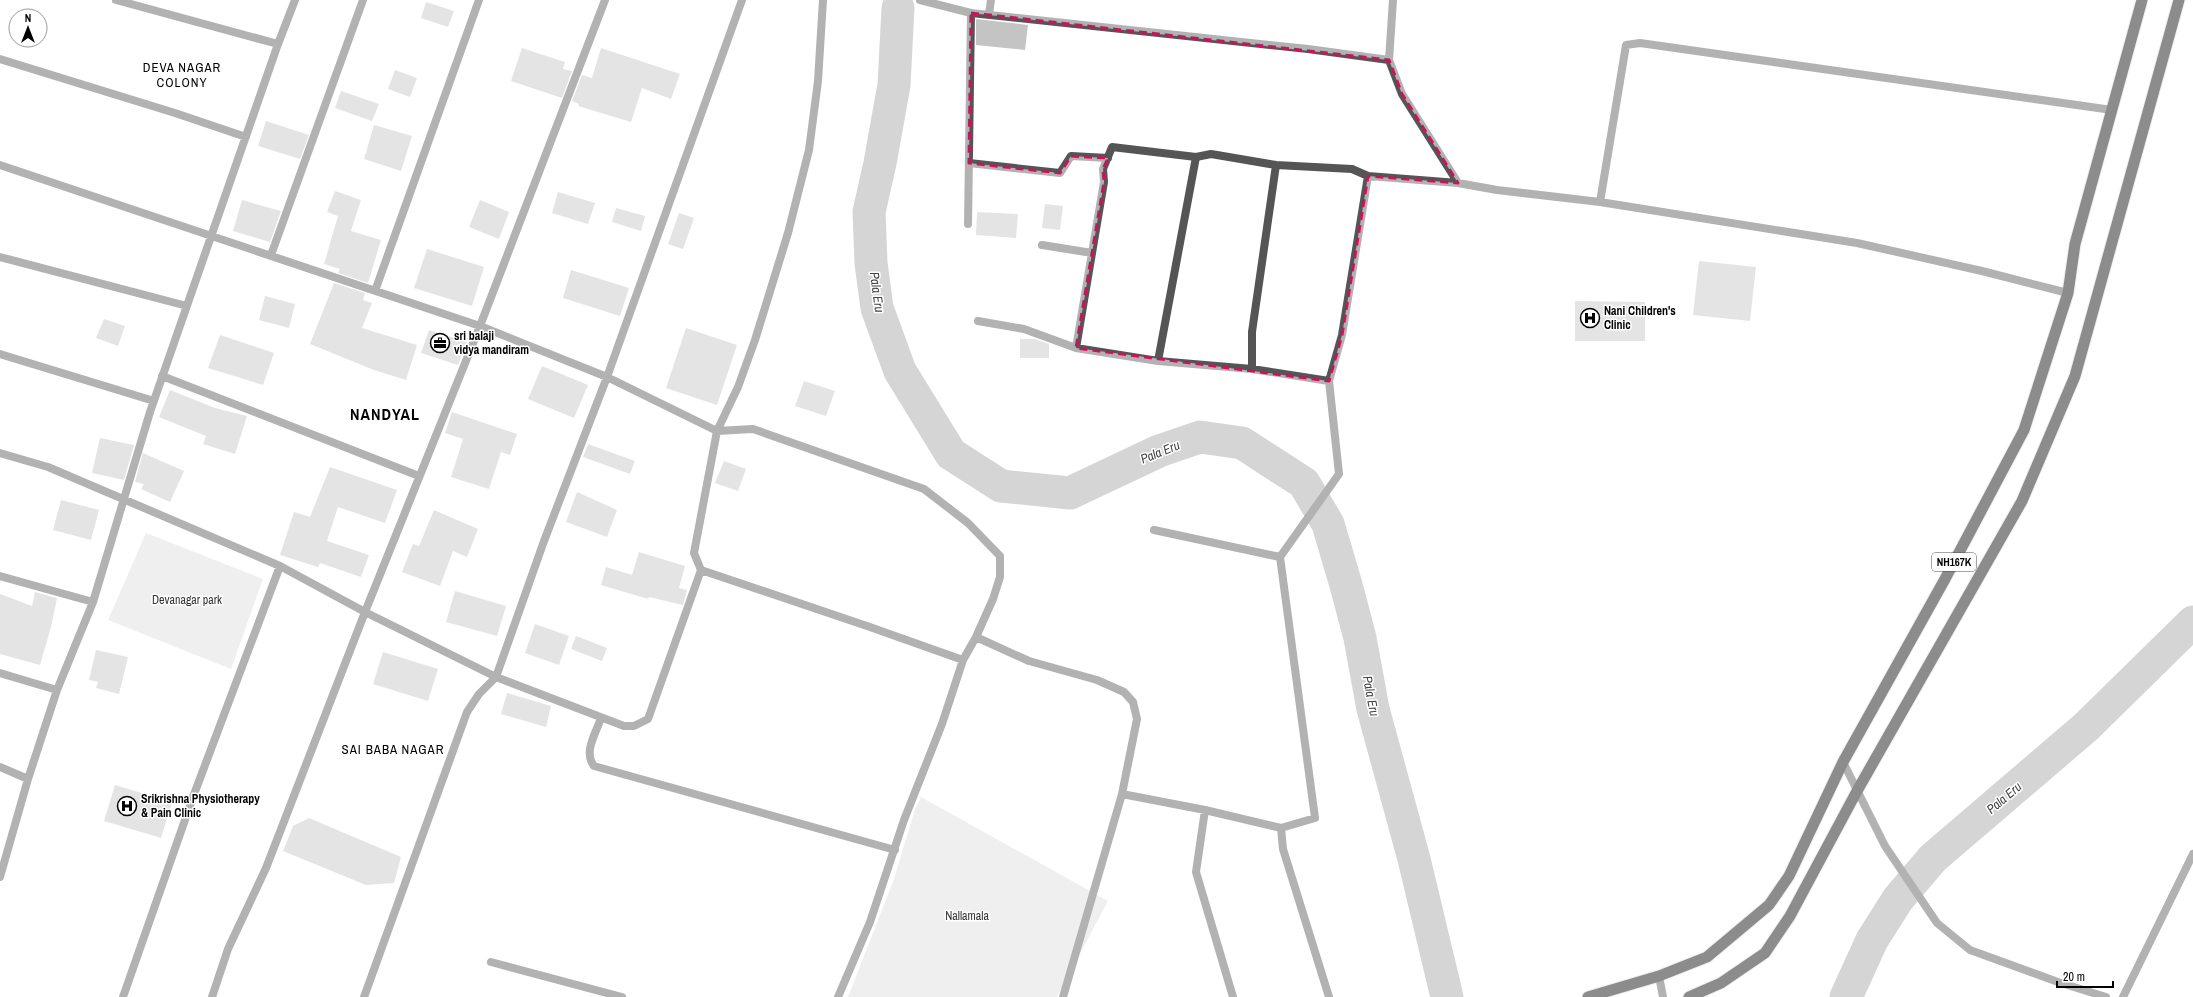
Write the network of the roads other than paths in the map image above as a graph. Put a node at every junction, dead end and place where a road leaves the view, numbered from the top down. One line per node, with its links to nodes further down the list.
1 (116, 0): 15 (street)
2 (295, 0): 15 (street)
3 (363, 0): 32 (street)
4 (479, 0): 34 (street)
5 (605, 0): 38 (street)
6 (742, 0): 44 (street)
7 (822, 0): 47 (street)
8 (920, 0): 13 (street)
9 (991, 0): 14 (street)
10 (1393, 0): 17 (street)
11 (2142, 0): 18 (highway, NH167K)
12 (2179, 0): 67 (highway, NH167K)
13 (971, 13): 14 (street); 22 (street)
14 (989, 14): 17 (street)
15 (278, 44): 19 (street)
16 (0, 59): 19 (street)
17 (1389, 60): 26 (street)
18 (2112, 110): 27 (street); 35 (highway, NH167K)
19 (246, 137): 29 (street)
20 (1196, 157): 21 (street); 24 (street); 41 (street)
21 (1108, 158): 22 (street); 31 (street)
22 (969, 163): 28 (street)
23 (0, 164): 29 (street)
24 (1276, 165): 25 (street); 42 (street)
25 (1368, 176): 26 (street); 45 (street)
26 (1458, 182): 27 (street)
27 (1600, 202): 35 (street)
28 (968, 224)
29 (212, 235): 32 (street); 36 (street)
30 (1042, 246): 31 (street)
31 (1092, 252): 39 (street)
32 (271, 255): 34 (street)
33 (0, 257): 36 (street)
34 (375, 291): 38 (street)
35 (2068, 293): 64 (highway, NH167K)
36 (187, 306): 43 (street)
37 (978, 321): 39 (street)
38 (480, 326): 44 (street); 49 (street)
39 (1076, 348): 41 (street)
40 (0, 354): 46 (street)
41 (1158, 361): 42 (street)
42 (1252, 369): 45 (street)
43 (162, 376): 46 (street); 49 (street)
44 (607, 377): 47 (street); 61 (street)
45 (1329, 382): 52 (street)
46 (154, 401): 50 (street)
47 (716, 431): 54 (street); 58 (street)
48 (0, 453): 50 (street)
49 (419, 476): 57 (street)
50 (124, 499): 53 (street); 56 (street)
51 (1154, 530): 52 (street)
52 (1280, 557): 70 (street)
53 (280, 566): 57 (street); 76 (street)
54 (701, 570): 59 (street); 63 (street)
55 (0, 576): 56 (street)
56 (93, 602): 62 (street)
57 (365, 612): 61 (street); 77 (street)
58 (976, 637): 59 (street); 68 (street)
59 (963, 660): 71 (street)
60 (0, 673): 62 (street)
61 (496, 677): 63 (street); 78 (street)
62 (57, 690): 66 (street)
63 (601, 718): 71 (street)
64 (1843, 762): 67 (street); 75 (highway, NH167K)
65 (0, 767): 66 (street)
66 (28, 779): 73 (street)
67 (1858, 791): 86 (highway, NH167K); 87 (street)
68 (1122, 794): 69 (street); 81 (street)
69 (1206, 810): 70 (street); 82 (street)
70 (1281, 828): 83 (street)
71 (895, 850): 80 (street)
72 (2193, 854): 88 (street)
73 (0, 877)
74 (491, 962): 79 (street)
75 (1659, 976): 84 (highway, NH167K); 85 (street)
76 (123, 997)
77 (212, 997)
78 (364, 997)
79 (622, 997)
80 (838, 997)
81 (1063, 997)
82 (1233, 997)
83 (1329, 997)
84 (1588, 997)
85 (1663, 997)
86 (1689, 997)
87 (2106, 997)
88 (2123, 997)

